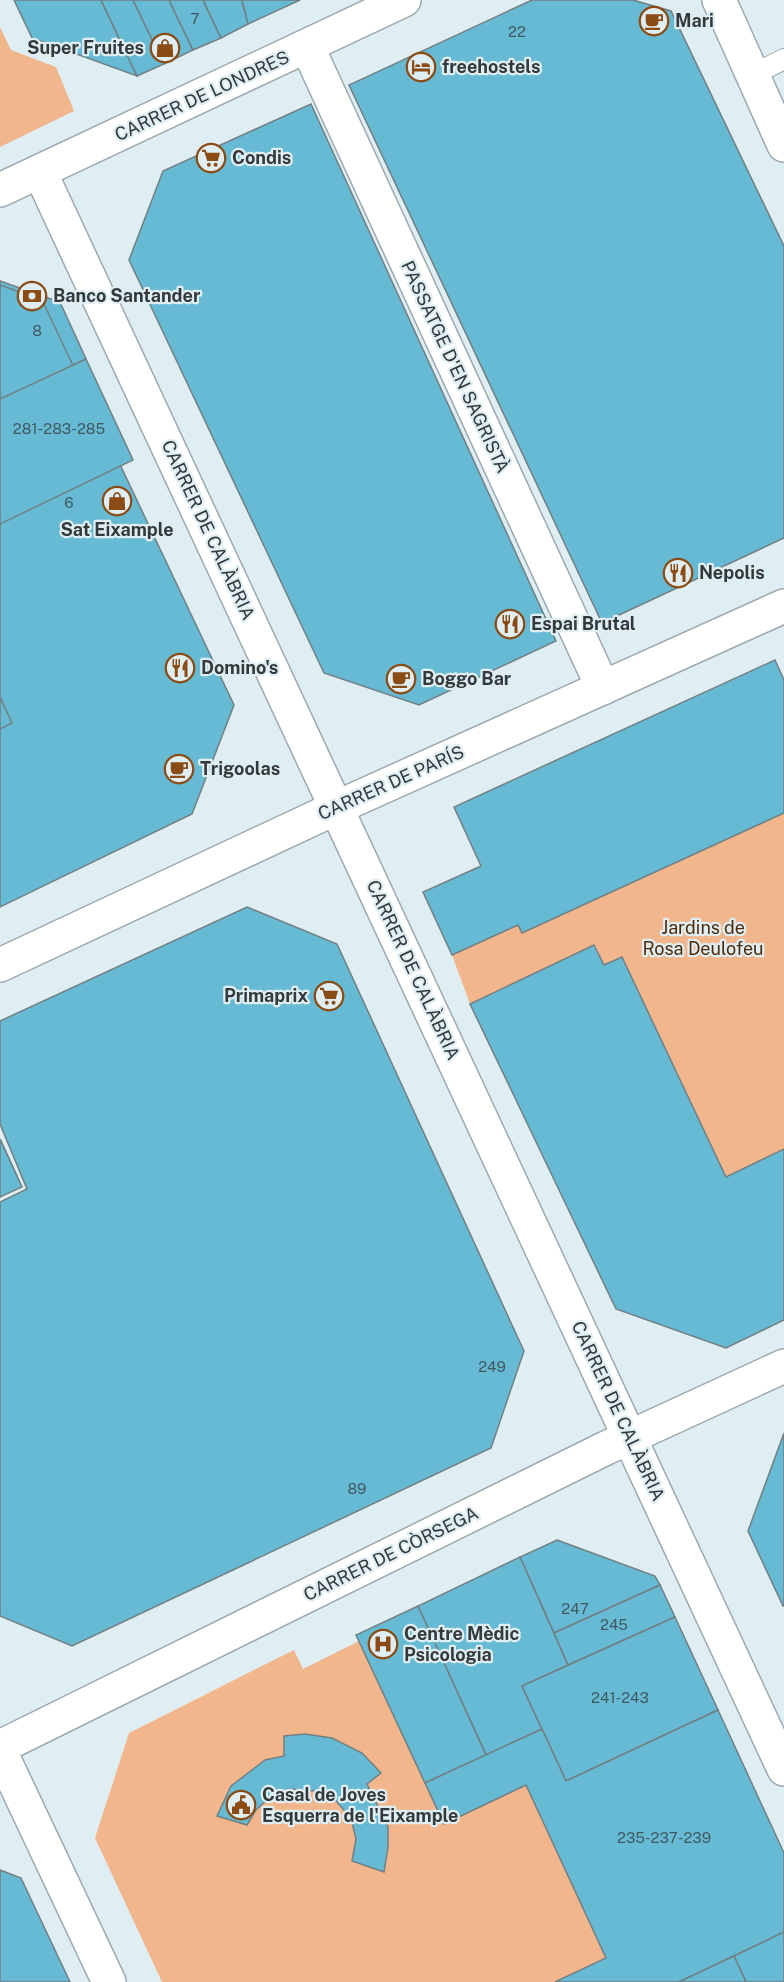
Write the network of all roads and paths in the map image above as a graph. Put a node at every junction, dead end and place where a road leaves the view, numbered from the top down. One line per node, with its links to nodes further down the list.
1 (404, 0): 3 (street, CARRER DE LONDRES)
2 (720, 0): 5 (street)
3 (307, 46): 7 (street, CARRER DE LONDRES); 10 (street, PASSATGE D'EN SAGRISTÀ)
4 (784, 59): 5 (lane)
5 (753, 75): 6 (street)
6 (784, 145)
7 (40, 172): 8 (street, CARRER DE LONDRES); 11 (street, CARRER DE CALÀBRIA)
8 (0, 190)
9 (784, 606): 10 (street, CARRER DE PARÍS)
10 (603, 688): 11 (street, CARRER DE PARÍS)
11 (338, 807): 12 (street, CARRER DE PARÍS); 14 (street, CARRER DE CALÀBRIA)
12 (0, 965)
13 (784, 1366): 14 (street, CARRER DE CÒRSEGA)
14 (630, 1437): 15 (street, CARRER DE CÒRSEGA); 16 (street, CARRER DE CALÀBRIA)
15 (0, 1749): 17 (street)
16 (784, 1769)
17 (109, 1982)

